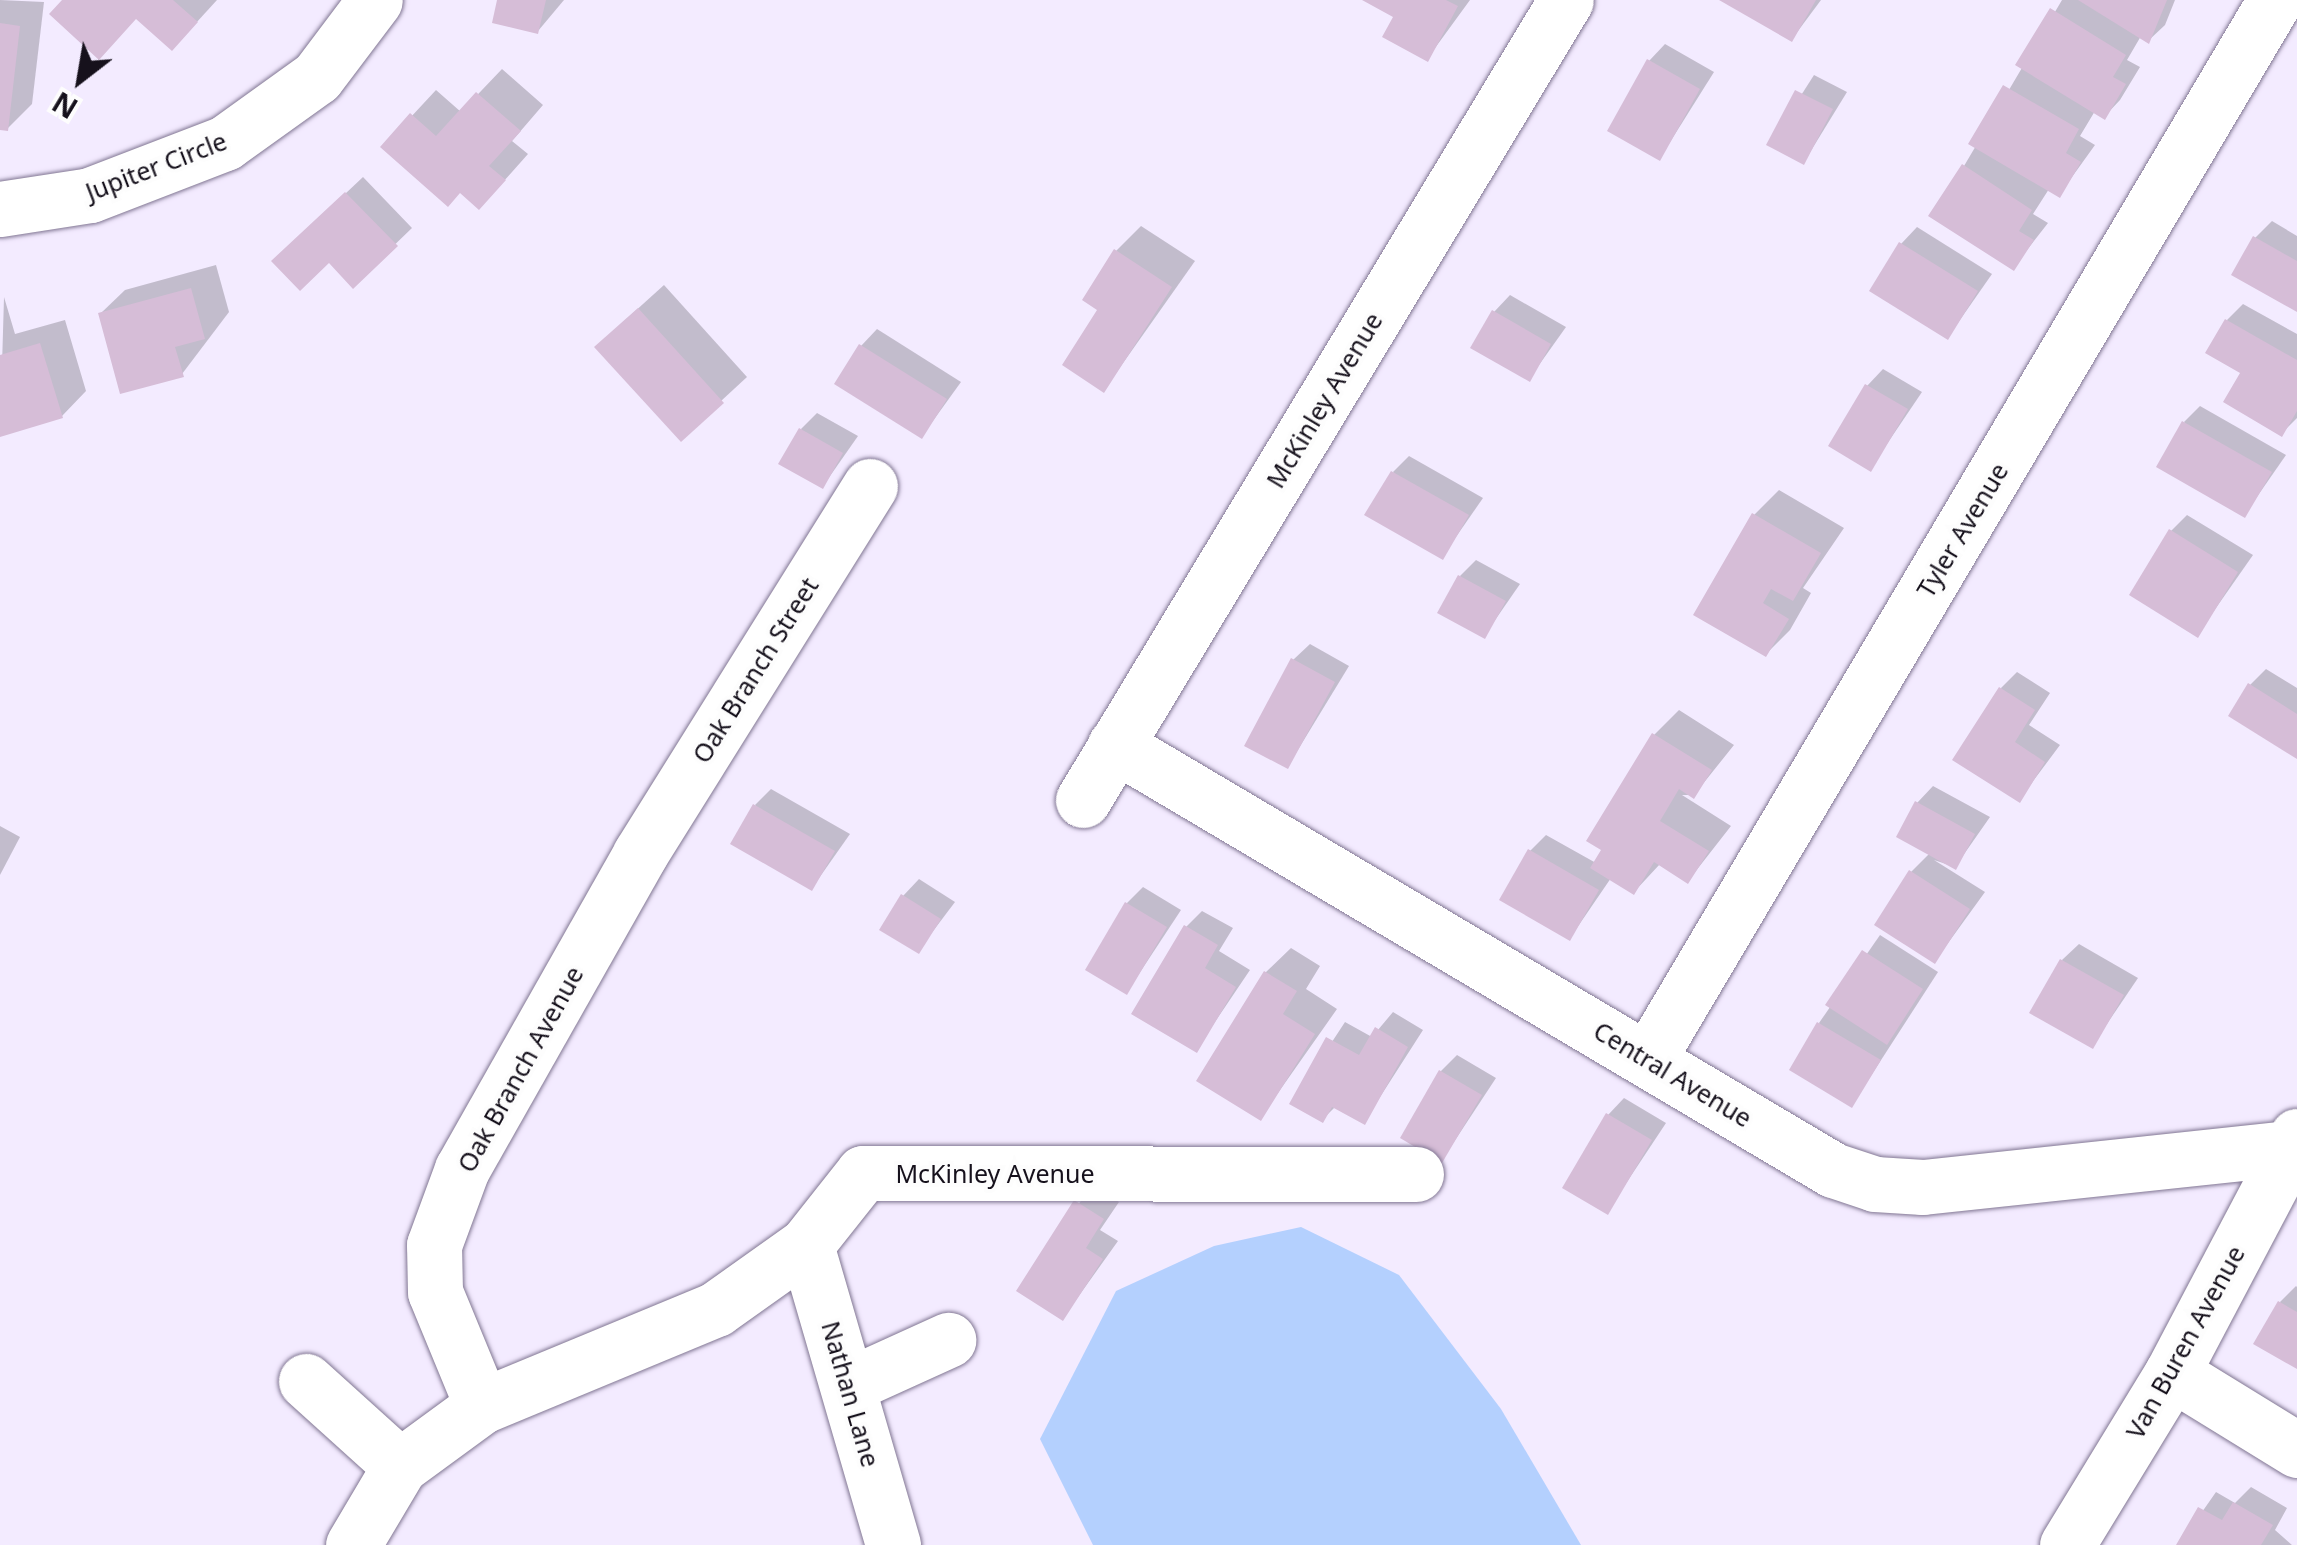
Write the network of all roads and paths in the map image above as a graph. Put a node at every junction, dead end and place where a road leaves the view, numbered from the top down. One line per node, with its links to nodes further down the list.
1 (375, 0): 4 (street, Jupiter Circle)
2 (1566, 0): 6 (street, McKinley Avenue)
3 (2275, 0): 9 (street, Tyler Avenue)
4 (0, 209)
5 (870, 486): 8 (street, Oak Branch Street)
6 (1114, 745): 7 (street, McKinley Avenue); 9 (street, Central Avenue)
7 (1082, 800)
8 (640, 854): 17 (street, Oak Branch Avenue)
9 (1648, 1059): 10 (street, Central Avenue)
10 (2294, 1142): 14 (street, Van Buren Avenue)
11 (1416, 1174): 12 (street, McKinley Avenue)
12 (806, 1245): 16 (street, Nathan Lane); 17 (street, McKinley Avenue)
13 (948, 1340): 16 (street)
14 (2172, 1373): 18 (street); 22 (street, Van Buren Avenue)
15 (306, 1381): 19 (street)
16 (850, 1384): 21 (street, Nathan Lane)
17 (482, 1406): 19 (street, McKinley Avenue)
18 (2297, 1450)
19 (400, 1466): 20 (street, McKinley Avenue)
20 (353, 1545)
21 (893, 1545)
22 (2067, 1545)

